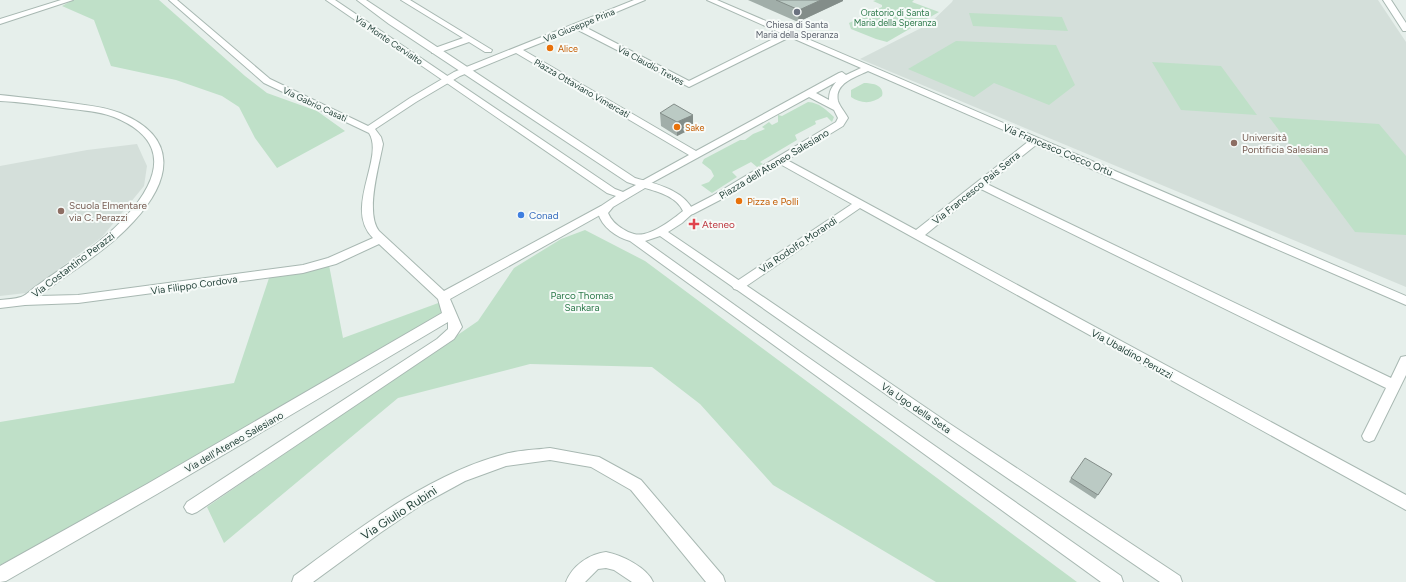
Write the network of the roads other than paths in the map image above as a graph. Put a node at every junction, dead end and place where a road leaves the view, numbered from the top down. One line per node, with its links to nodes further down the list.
1 (69, 0): 9 (street)
2 (173, 0): 23 (street, Via Gabrio Casati)
3 (330, 0): 19 (street, Via Monte Cervialto)
4 (362, 0): 16 (street, Via Monte Cervialto)
5 (404, 0): 13 (street)
6 (641, 0): 10 (street, Via Giuseppe Prina)
7 (711, 0): 12 (street, Via Francesco Cocco Ortu)
8 (1387, 0): 11 (street)
9 (0, 22)
10 (577, 26): 12 (street, Via Claudio Treves); 15 (street, Via Giuseppe Prina)
11 (1406, 29)
12 (790, 34): 17 (street, Via Francesco Cocco Ortu)
13 (469, 39): 14 (street); 16 (street, Via Monte Cervialto)
14 (488, 50)
15 (516, 50): 18 (street); 25 (street, Piazza Ottaviano Vimercati)
16 (435, 51): 18 (street, Via Monte Cervialto)
17 (864, 66): 20 (street); 22 (street, Piazza dell'Ateneo Salesiano); 24 (street, Via Francesco Cocco Ortu)
18 (465, 71): 19 (street); 27 (street)
19 (448, 79): 23 (street); 29 (street)
20 (809, 93): 22 (street); 25 (street)
21 (0, 98): 39 (street, Via Costantino Perazzi)
22 (837, 108): 26 (street, Piazza dell'Ateneo Salesiano)
23 (369, 129): 35 (street)
24 (1035, 140): 28 (street, Via Francesco Pais Serra); 40 (street, Via Francesco Cocco Ortu)
25 (696, 155): 27 (street)
26 (781, 160): 30 (street, Via Ubaldino Peruzzi); 32 (street, Piazza dell'Ateneo Salesiano)
27 (644, 184): 29 (street); 32 (street)
28 (979, 184): 34 (street, Via Francesco Pais Serra); 44 (street)
29 (624, 196): 31 (street)
30 (858, 204): 34 (street, Via Ubaldino Peruzzi); 37 (street, Via Rodolfo Morandi)
31 (605, 208): 36 (street); 38 (street)
32 (689, 212): 33 (street, Piazza dell'Ateneo Salesiano)
33 (660, 231): 36 (street, Piazza dell'Ateneo Salesiano); 37 (street, Via Ugo della Seta)
34 (917, 235): 46 (street, Via Ubaldino Peruzzi)
35 (381, 238): 38 (street); 39 (street, Via Filippo Cordova)
36 (634, 238): 53 (street)
37 (738, 286): 54 (street, Via Ugo della Seta)
38 (443, 297): 42 (street)
39 (25, 301): 41 (street, Via Filippo Cordova)
40 (1406, 301)
41 (0, 304)
42 (449, 315): 47 (street); 48 (street, Via dell'Ateneo Salesiano)
43 (1406, 362): 44 (street)
44 (1393, 385): 45 (street)
45 (1369, 436)
46 (1406, 503)
47 (192, 507)
48 (0, 574)
49 (300, 582): 52 (street, Via Giulio Rubini)
50 (574, 582): 51 (street)
51 (645, 582)
52 (717, 582)
53 (1115, 582)
54 (1174, 582)

